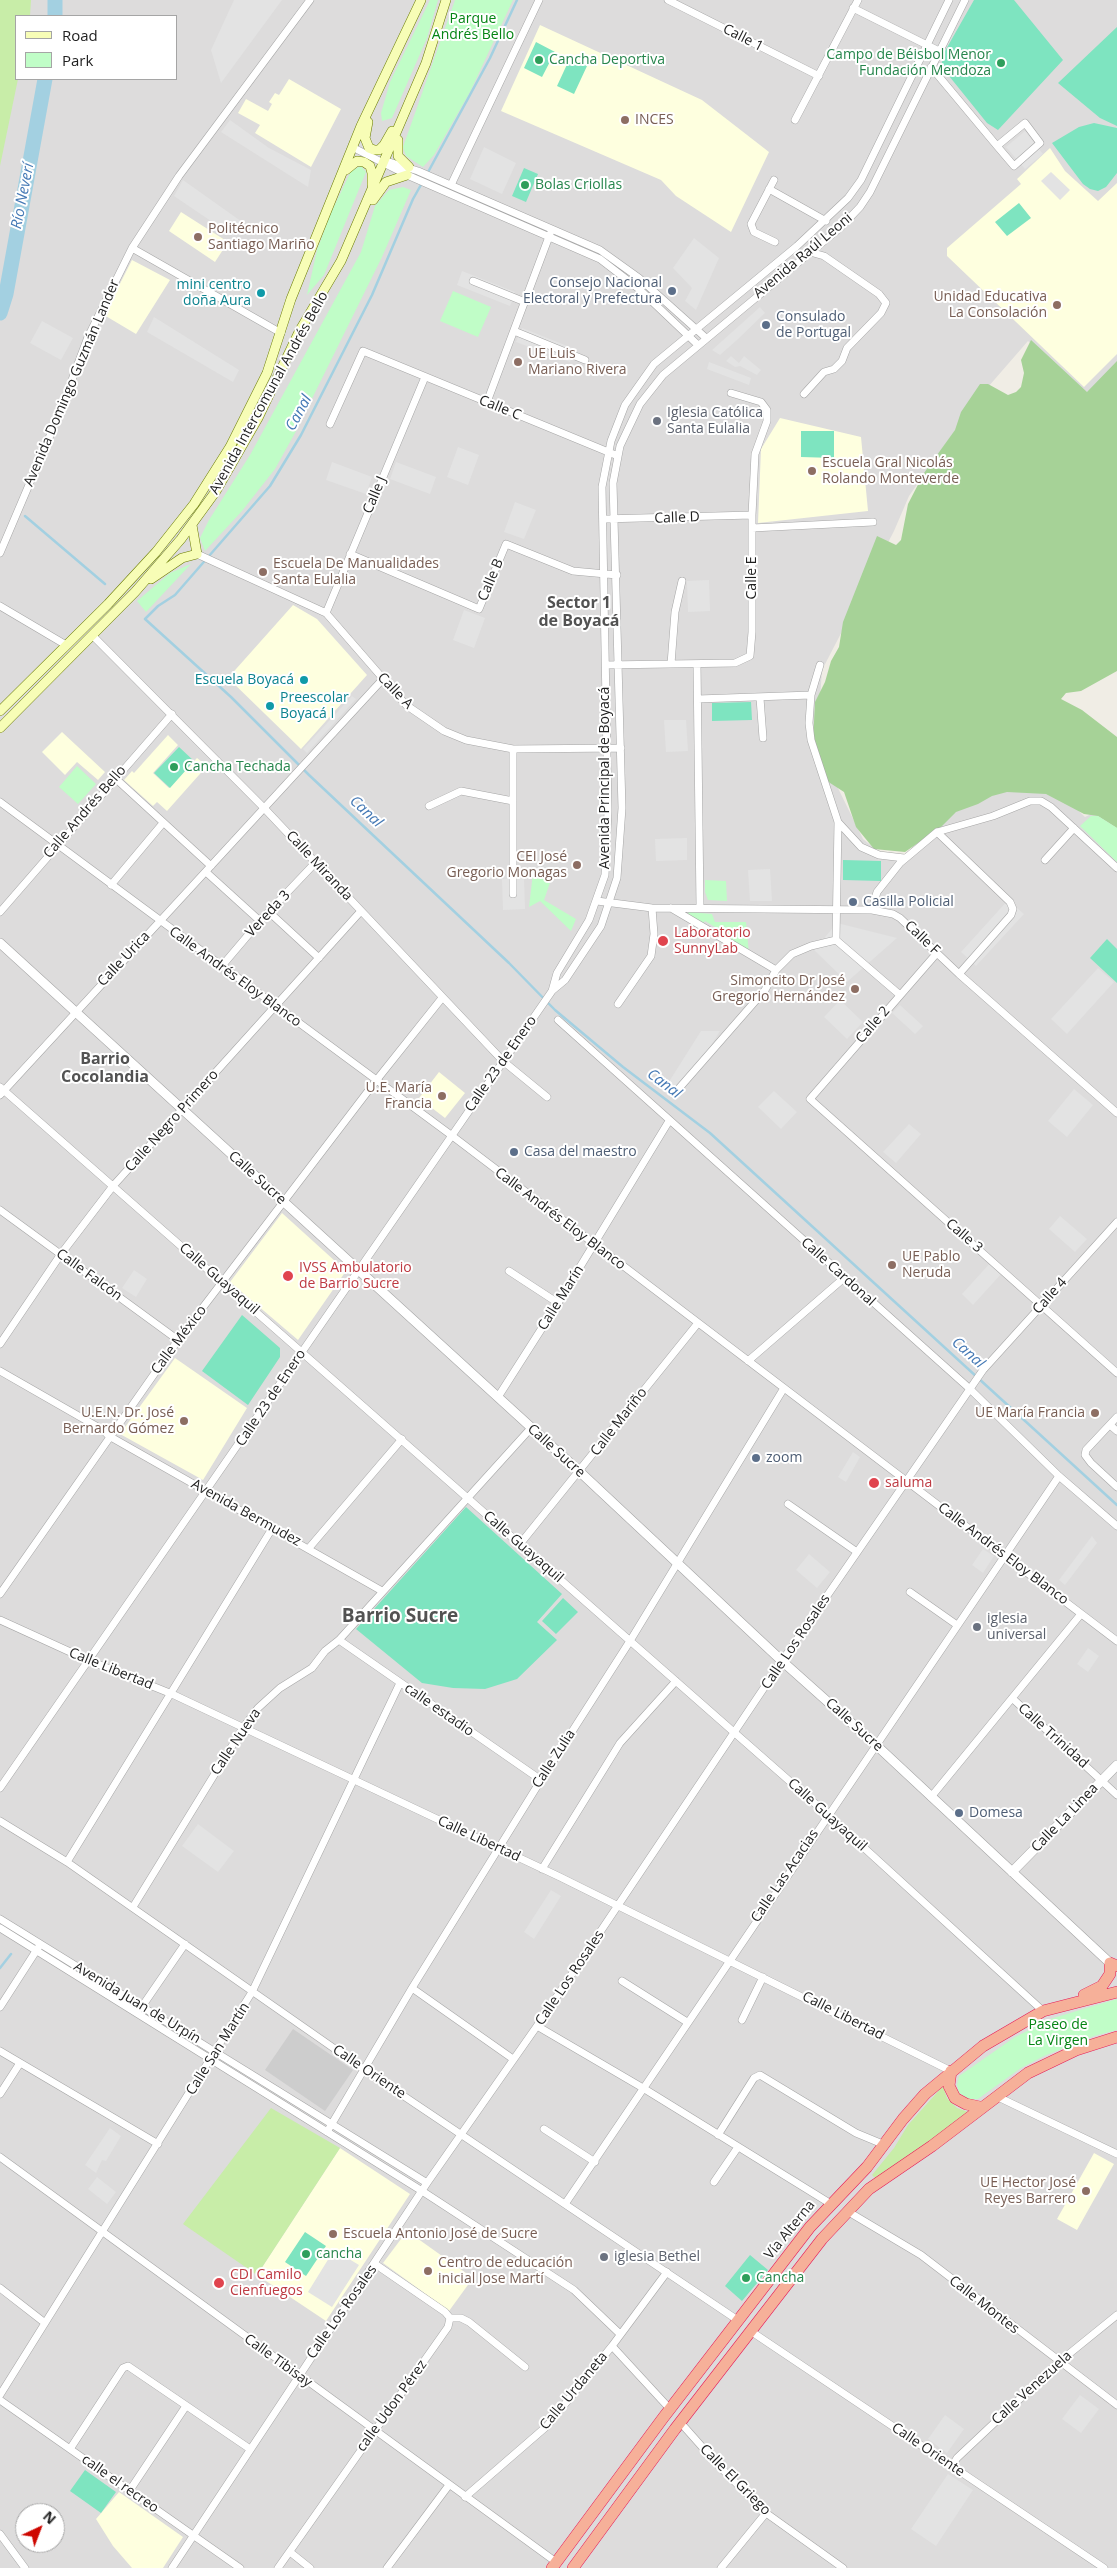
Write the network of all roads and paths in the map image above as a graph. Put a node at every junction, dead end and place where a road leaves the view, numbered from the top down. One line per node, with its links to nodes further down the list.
1 (310, 0): 33 (street, Avenida Domingo Guzmán Lander)
2 (446, 0): 15 (main road, Avenida Intercomunal Andrés Bello)
3 (539, 0): 25 (street)
4 (668, 0): 13 (street, Calle 1)
5 (858, 0): 9 (street)
6 (949, 0): 10 (street, Avenida Raúl Leoni)
7 (965, 0): 11 (street, Avenida Raúl Leoni)
8 (418, 3): 14 (main road, Avenida Intercomunal Andrés Bello)
9 (853, 8): 10 (street); 13 (street)
10 (927, 45): 11 (street); 23 (street, Avenida Raúl Leoni)
11 (939, 51): 12 (street, Avenida Raúl Leoni)
12 (931, 67): 17 (street); 26 (street, Avenida Raúl Leoni)
13 (819, 76): 16 (street)
14 (374, 100): 15 (main road); 18 (main road, Avenida Intercomunal Andrés Bello)
15 (402, 116): 19 (main road, Avenida Intercomunal Andrés Bello); 20 (main road)
16 (795, 120)
17 (997, 146): 17 (street)
18 (354, 148): 19 (street); 21 (main road, Avenida Intercomunal Andrés Bello)
19 (385, 162): 20 (street); 28 (main road, Avenida Intercomunal Andrés Bello)
20 (412, 173): 24 (street); 29 (main road)
21 (342, 174): 28 (main road); 39 (main road, Avenida Intercomunal Andrés Bello)
22 (774, 180): 27 (street)
23 (861, 180): 26 (street); 30 (street, Avenida Raúl Leoni)
24 (441, 185): 25 (street); 31 (street)
25 (451, 185): 31 (street)
26 (872, 187): 34 (street, Avenida Raúl Leoni)
27 (769, 189): 30 (street); 32 (street)
28 (371, 192): 29 (main road, Avenida Intercomunal Andrés Bello)
29 (364, 209): 55 (main road, Avenida Intercomunal Andrés Bello)
30 (826, 221): 37 (street, Avenida Raúl Leoni)
31 (551, 233): 36 (street); 37 (street); 40 (street)
32 (775, 242)
33 (132, 248): 39 (street); 57 (street, Avenida Domingo Guzmán Lander)
34 (810, 252): 41 (street, Avenida Raúl Leoni); 46 (street)
35 (473, 281): 36 (street)
36 (525, 302): 38 (street)
37 (696, 328): 40 (street, Avenida Principal de Boyacá); 41 (street)
38 (514, 332): 43 (street); 47 (street)
39 (281, 333): 67 (main road, Avenida Intercomunal Andrés Bello)
40 (688, 334): 42 (street); 49 (street, Avenida Principal de Boyacá)
41 (706, 338): 42 (street, Avenida Principal de Boyacá)
42 (698, 345): 50 (street, Avenida Principal de Boyacá)
43 (585, 360)
44 (425, 377): 47 (street, Calle C); 48 (street, Calle C); 59 (street, Calle J)
45 (731, 393): 51 (street, Calle E)
46 (804, 394)
47 (487, 402): 49 (street, Calle C)
48 (330, 424)
49 (607, 452): 50 (street, Calle C); 52 (street, Avenida Principal de Boyacá)
50 (618, 456): 53 (street, Avenida Principal de Boyacá)
51 (752, 515): 53 (street, Calle D); 56 (street, Calle E)
52 (603, 519): 53 (street, Calle D); 60 (street, Avenida Principal de Boyacá)
53 (616, 520): 61 (street, Avenida Principal de Boyacá)
54 (873, 522): 56 (street)
55 (192, 525): 58 (main road); 63 (main road, Avenida Intercomunal Andrés Bello)
56 (752, 528): 70 (street, Calle E)
57 (0, 553)
58 (197, 554): 63 (main road); 65 (street, Calle A)
59 (350, 554): 60 (street, Calle B); 65 (street, Calle J)
60 (604, 575): 61 (street); 71 (street, Avenida Principal de Boyacá)
61 (617, 575): 68 (street, Avenida Principal de Boyacá)
62 (682, 581): 69 (street)
63 (139, 588): 66 (main road, Avenida Intercomunal Andrés Bello)
64 (0, 606): 67 (street)
65 (326, 613): 73 (street, Calle A)
66 (92, 635): 78 (street, Calle Miranda); 79 (main road, Avenida Intercomunal Andrés Bello)
67 (66, 645): 77 (main road, Avenida Intercomunal Andrés Bello)
68 (619, 664): 69 (street, Calle E); 71 (street, Calle E); 82 (street, Avenida Principal de Boyacá)
69 (671, 664): 70 (street, Calle E)
70 (697, 664): 76 (street)
71 (606, 665): 81 (street, Avenida Principal de Boyacá)
72 (820, 665): 74 (street)
73 (382, 680): 83 (street, Calle A); 88 (street, Calle Urica)
74 (810, 695): 75 (street); 89 (street)
75 (760, 698): 76 (street); 80 (street)
76 (698, 699): 103 (street)
77 (0, 711)
78 (172, 714): 84 (street, Calle Andrés Bello); 88 (street, Calle Miranda)
79 (0, 728)
80 (763, 738)
81 (607, 748): 82 (street, Calle A); 83 (street, Calle A); 101 (street, Avenida Principal de Boyacá)
82 (621, 748): 102 (street, Avenida Principal de Boyacá)
83 (514, 749): 85 (street)
84 (115, 778): 90 (street); 93 (street, Calle Andrés Bello)
85 (513, 801): 87 (street); 100 (street)
86 (0, 802): 93 (street, Calle Andrés Eloy Blanco)
87 (429, 806)
88 (264, 808): 96 (street, Calle Miranda); 98 (street, Calle Urica)
89 (838, 822): 94 (street); 106 (street)
90 (163, 823): 98 (street); 99 (street)
91 (1074, 828): 92 (street); 95 (street); 97 (street)
92 (937, 832): 94 (street); 119 (street)
93 (57, 844): 99 (street, Calle Andrés Eloy Blanco); 109 (street, Calle Andrés Bello)
94 (904, 858): 107 (street)
95 (1045, 860)
96 (316, 862): 108 (street, Calle Miranda); 110 (street, Vereda 3)
97 (1117, 868)
98 (209, 869): 111 (street, Calle Urica); 112 (street)
99 (111, 884): 111 (street, Calle Andrés Eloy Blanco)
100 (513, 894)
101 (597, 901): 102 (street, Calle F); 120 (street, Avenida Principal de Boyacá)
102 (610, 904): 104 (street, Calle F); 120 (street, Avenida Principal de Boyacá)
103 (700, 906): 105 (street, Calle F); 106 (street, Calle F)
104 (652, 908): 105 (street, Calle F); 123 (street)
105 (670, 908): 118 (street)
106 (837, 910): 107 (street, Calle F); 113 (street)
107 (872, 910): 115 (street, Calle F)
108 (361, 911): 116 (street, Calle Negro Primero); 122 (street, Calle Miranda)
109 (0, 912)
110 (269, 912): 112 (street, Vereda 3); 116 (street)
111 (159, 921): 117 (street, Calle Andrés Eloy Blanco); 125 (street, Calle Urica)
112 (260, 921): 117 (street, Vereda 3)
113 (836, 940): 118 (street); 121 (street)
114 (0, 943): 125 (street, Calle Sucre)
115 (937, 953): 119 (street, Calle F); 121 (street, Calle 2)
116 (319, 958): 124 (street, Calle Negro Primero)
117 (221, 967): 124 (street, Calle Andrés Eloy Blanco)
118 (776, 970): 130 (street)
119 (959, 974): 134 (street, Calle F)
120 (552, 992): 127 (street, Calle 23 de Enero)
121 (900, 995): 132 (street, Calle 2)
122 (442, 998): 127 (street, Calle Miranda); 128 (street, Calle México)
123 (618, 1004)
124 (276, 1006): 128 (street, Calle Andrés Eloy Blanco); 133 (street, Calle Negro Primero)
125 (75, 1012): 129 (street, Calle Urica); 133 (street, Calle Sucre)
126 (558, 1020): 135 (street, Calle Cardonal)
127 (504, 1061): 131 (street, Calle Miranda); 136 (street, Calle 23 de Enero)
128 (375, 1082): 136 (street, Calle Andrés Eloy Blanco); 138 (street, Calle México)
129 (1, 1091): 137 (street, Calle Guayaquil)
130 (674, 1094)
131 (546, 1097)
132 (810, 1099): 148 (street, Calle 3)
133 (182, 1109): 137 (street, Calle Negro Primero); 138 (street, Calle Sucre)
134 (1117, 1113)
135 (670, 1121): 141 (street, Calle Marín); 145 (street, Calle Cardonal)
136 (451, 1135): 141 (street, Calle Andrés Eloy Blanco); 143 (street, Calle 23 de Enero)
137 (114, 1186): 142 (street, Calle Negro Primero); 146 (street, Calle Guayaquil)
138 (285, 1203): 143 (street, Calle Sucre); 146 (street, Calle México)
139 (0, 1210): 142 (street, Calle Falcón)
140 (1117, 1222): 148 (street, Calle 4)
141 (594, 1244): 147 (street, Calle Marín); 149 (street, Calle Andrés Eloy Blanco)
142 (62, 1254): 150 (street, Calle Falcón); 151 (street, Calle Negro Primero)
143 (359, 1270): 152 (street, Calle 23 de Enero); 159 (street, Calle Sucre)
144 (509, 1271): 147 (street)
145 (844, 1278): 153 (street); 157 (street, Calle Cardonal)
146 (223, 1282): 150 (street, Calle México); 152 (street, Calle Guayaquil)
147 (558, 1303): 159 (street, Calle Marín)
148 (1042, 1304): 154 (street, Calle 3); 157 (street, Calle 4)
149 (698, 1323): 153 (street, Calle Andrés Eloy Blanco); 166 (street, Calle Mariño)
150 (178, 1340): 164 (street, Calle México)
151 (0, 1344)
152 (302, 1352): 165 (street, Calle Guayaquil); 170 (street, Calle 23 de Enero)
153 (748, 1361): 158 (street, Calle Andrés Eloy Blanco)
154 (1116, 1370)
155 (0, 1371): 164 (street, Avenida Bermudez)
156 (0, 1376): 164 (street, Avenida Bermudez)
157 (971, 1387): 167 (street, Calle Cardonal); 168 (street, Calle Los Rosales)
158 (784, 1388): 168 (street, Calle Andrés Eloy Blanco); 179 (street, Calle Zulia)
159 (498, 1397): 162 (street, Calle Sucre)
160 (1117, 1418): 161 (street)
161 (1110, 1425): 163 (street); 169 (street)
162 (531, 1428): 166 (street, Calle Sucre); 171 (street, Calle Nueva)
163 (1117, 1431)
164 (109, 1436): 170 (street, Avenida Bermudez); 182 (street, Calle México)
165 (402, 1439): 171 (street, Calle Guayaquil); 176 (street)
166 (580, 1472): 175 (street, Calle Mariño); 179 (street, Calle Sucre)
167 (1059, 1476): 173 (street, Calle Cardonal); 178 (street, Calle Las Acacias)
168 (906, 1481): 177 (street, Calle Los Rosales); 178 (street, Calle Andrés Eloy Blanco)
169 (1117, 1487)
170 (208, 1491): 174 (street, Avenida Bermudez); 189 (street, Calle 23 de Enero)
171 (467, 1497): 175 (street, Calle Guayaquil); 180 (street, Calle Nueva)
172 (788, 1504): 177 (street)
173 (1117, 1526)
174 (273, 1527): 176 (street, Avenida Bermudez); 193 (street)
175 (520, 1544): 187 (street, Calle Guayaquil)
176 (309, 1548): 180 (street, Avenida Bermudez)
177 (857, 1552): 190 (street, Calle Los Rosales)
178 (1004, 1555): 183 (street, Calle Andrés Eloy Blanco); 185 (street, Calle Las Acacias)
179 (677, 1562): 187 (street, Calle Zulia); 190 (street, Calle Sucre)
180 (382, 1591): 186 (street, Calle Nueva)
181 (910, 1592): 185 (street)
182 (0, 1594)
183 (1081, 1614): 188 (street, Calle Andrés Eloy Blanco); 194 (street)
184 (0, 1620): 189 (street, Calle Libertad)
185 (958, 1625): 197 (street, Calle Las Acacias)
186 (338, 1640): 192 (street, calle estadio); 195 (street, Calle Nueva)
187 (630, 1641): 191 (street, Calle Guayaquil); 200 (street, Calle Zulia)
188 (1117, 1641)
189 (90, 1661): 193 (street, Calle Libertad); 202 (street, Calle 23 de Enero)
190 (782, 1661): 196 (street, Calle Los Rosales); 197 (street, Calle Sucre)
191 (676, 1682): 196 (street, Calle Guayaquil); 209 (street)
192 (400, 1683): 199 (street, Calle San Martín); 200 (street, calle estadio)
193 (172, 1694): 195 (street, Calle Libertad); 208 (street)
194 (1012, 1698): 201 (street, Calle Trinidad); 204 (street)
195 (243, 1728): 199 (street, Calle Libertad); 212 (street, Calle Nueva)
196 (734, 1733): 205 (street, Calle Guayaquil); 211 (street, Calle Los Rosales)
197 (875, 1744): 204 (street, Calle Sucre); 205 (street, Calle Las Acacias)
198 (1117, 1765): 201 (street, Calle La Linea)
199 (354, 1780): 207 (street, Calle Libertad); 222 (street, Calle San Martín)
200 (541, 1780): 207 (street, Calle Zulia)
201 (1102, 1780): 203 (street, Calle Trinidad); 210 (street, Calle La Linea)
202 (0, 1788)
203 (1117, 1795)
204 (932, 1797): 210 (street, Calle Sucre)
205 (827, 1814): 217 (street, Calle Las Acacias); 227 (street, Calle Guayaquil)
206 (0, 1821): 208 (street, Calle Oriente)
207 (499, 1848): 209 (street, Calle Libertad); 221 (street, Calle Zulia)
208 (67, 1862): 212 (street, Calle Oriente)
209 (542, 1869): 211 (street, Calle Libertad)
210 (1012, 1872): 218 (street, Calle Sucre)
211 (618, 1905): 217 (street, Calle Libertad); 230 (street, Calle Los Rosales)
212 (133, 1907): 215 (street, Calle Oriente)
213 (0, 1919): 216 (street, Avenida Juan de Urpín)
214 (0, 1928): 216 (street, Avenida Juan de Urpín)
215 (185, 1944): 222 (street, Calle Oriente); 226 (street)
216 (39, 1947): 225 (street); 226 (street, Avenida Juan de Urpín)
217 (728, 1960): 219 (street, Calle Libertad); 229 (street, Calle Las Acacias)
218 (1113, 1964): 224 (highway)
219 (763, 1976): 228 (street); 238 (street, Calle Libertad)
220 (622, 1981): 229 (street)
221 (412, 1988): 235 (street); 237 (street, Calle Zulia)
222 (252, 1992): 233 (street, Calle San Martín); 237 (street, Calle Oriente)
223 (1117, 1992): 224 (highway, Vía Alterna)
224 (1068, 2005): 227 (highway, Vía Alterna)
225 (0, 2007)
226 (140, 2009): 233 (street, Avenida Juan de Urpín); 234 (street, Avenida Juan de Urpín)
227 (1043, 2011): 238 (highway, Vía Alterna)
228 (742, 2020)
229 (687, 2022): 239 (street, Calle Las Acacias)
230 (537, 2026): 235 (street, Calle Los Rosales); 239 (street)
231 (1117, 2037): 241 (highway)
232 (0, 2051): 236 (street)
233 (217, 2052): 234 (street, Calle San Martín); 243 (street, Avenida Juan de Urpín)
234 (212, 2059): 245 (street, Avenida Juan de Urpín); 248 (street, Calle San Martín)
235 (514, 2059): 246 (street, Calle Los Rosales)
236 (20, 2063): 240 (street); 248 (street)
237 (366, 2070): 243 (street, Calle Zulia); 246 (street, Calle Oriente)
238 (951, 2070): 242 (highway); 249 (highway, Vía Alterna)
239 (643, 2088): 247 (street); 253 (street, Calle Las Acacias)
240 (0, 2094)
241 (996, 2096): 242 (highway); 251 (street)
242 (980, 2107): 259 (highway)
243 (332, 2123): 245 (street, Calle Zulia); 255 (street, Avenida Juan de Urpín)
244 (544, 2129): 253 (street)
245 (327, 2132): 256 (street, Avenida Juan de Urpín)
246 (462, 2135): 255 (street, Calle Los Rosales); 257 (street, Calle Oriente)
247 (718, 2135): 249 (street); 250 (street)
248 (158, 2144): 260 (street, Calle San Martín)
249 (885, 2145): 258 (highway, Vía Alterna)
250 (738, 2147): 254 (street); 258 (street)
251 (1117, 2154)
252 (0, 2157): 260 (street, Calle Tibisay)
253 (595, 2162): 257 (street, Calle Las Acacias)
254 (714, 2182)
255 (427, 2183): 256 (street, Calle Los Rosales)
256 (422, 2191): 261 (street, Calle Los Rosales); 269 (street, Avenida Juan de Urpín)
257 (565, 2204): 262 (street, Calle Oriente)
258 (831, 2204): 266 (highway, Vía Alterna)
259 (848, 2211): 268 (highway); 271 (street, Calle Montes)
260 (102, 2233): 267 (street, Calle San Martín); 273 (street, Calle Tibisay)
261 (375, 2264): 265 (street); 273 (street, Calle Los Rosales)
262 (667, 2272): 266 (street, Calle Oriente); 269 (street, Calle Urdaneta)
263 (0, 2288): 267 (street)
264 (1117, 2315): 271 (street, Calle Venezuela)
265 (450, 2318): 272 (street); 280 (street, calle Udon Pérez)
266 (739, 2321): 278 (highway, Vía Alterna)
267 (45, 2324): 274 (street, Calle San Martín)
268 (752, 2332): 279 (highway); 283 (street, Calle Oriente)
269 (620, 2334): 270 (street, Calle Urdaneta)
270 (612, 2346): 278 (street); 286 (street, Calle Urdaneta)
271 (1059, 2362): 276 (street, Calle Montes); 283 (street, Calle Venezuela)
272 (525, 2367)
273 (298, 2376): 280 (street, Calle Tibisay); 282 (street, Calle Los Rosales)
274 (0, 2395)
275 (0, 2400): 281 (street, calle el recreo)
276 (1117, 2405)
277 (186, 2406): 281 (street); 282 (street); 285 (street)
278 (670, 2409): 291 (highway, Vía Alterna)
279 (680, 2422): 287 (street, Calle El Griego); 298 (highway)
280 (373, 2431): 284 (street, Calle Tibisay); 290 (street, calle Udon Pérez)
281 (70, 2449): 285 (street, calle el recreo)
282 (250, 2449): 289 (street, Calle Los Rosales)
283 (952, 2466): 301 (street, Calle Oriente)
284 (449, 2485): 286 (street, Calle Tibisay); 297 (street)
285 (130, 2490): 289 (street, calle el recreo)
286 (465, 2497): 291 (street, Calle Tibisay)
287 (766, 2513): 299 (street); 300 (street, Calle El Griego)
288 (0, 2534): 292 (street)
289 (194, 2536): 293 (street, Calle Los Rosales); 294 (street, calle el recreo)
290 (290, 2552): 295 (street, calle Udon Pérez); 296 (street)
291 (554, 2565)
292 (25, 2568)
293 (172, 2568)
294 (240, 2568)
295 (278, 2568)
296 (310, 2568)
297 (387, 2568)
298 (573, 2568)
299 (721, 2568)
300 (843, 2568)
301 (1104, 2568)

